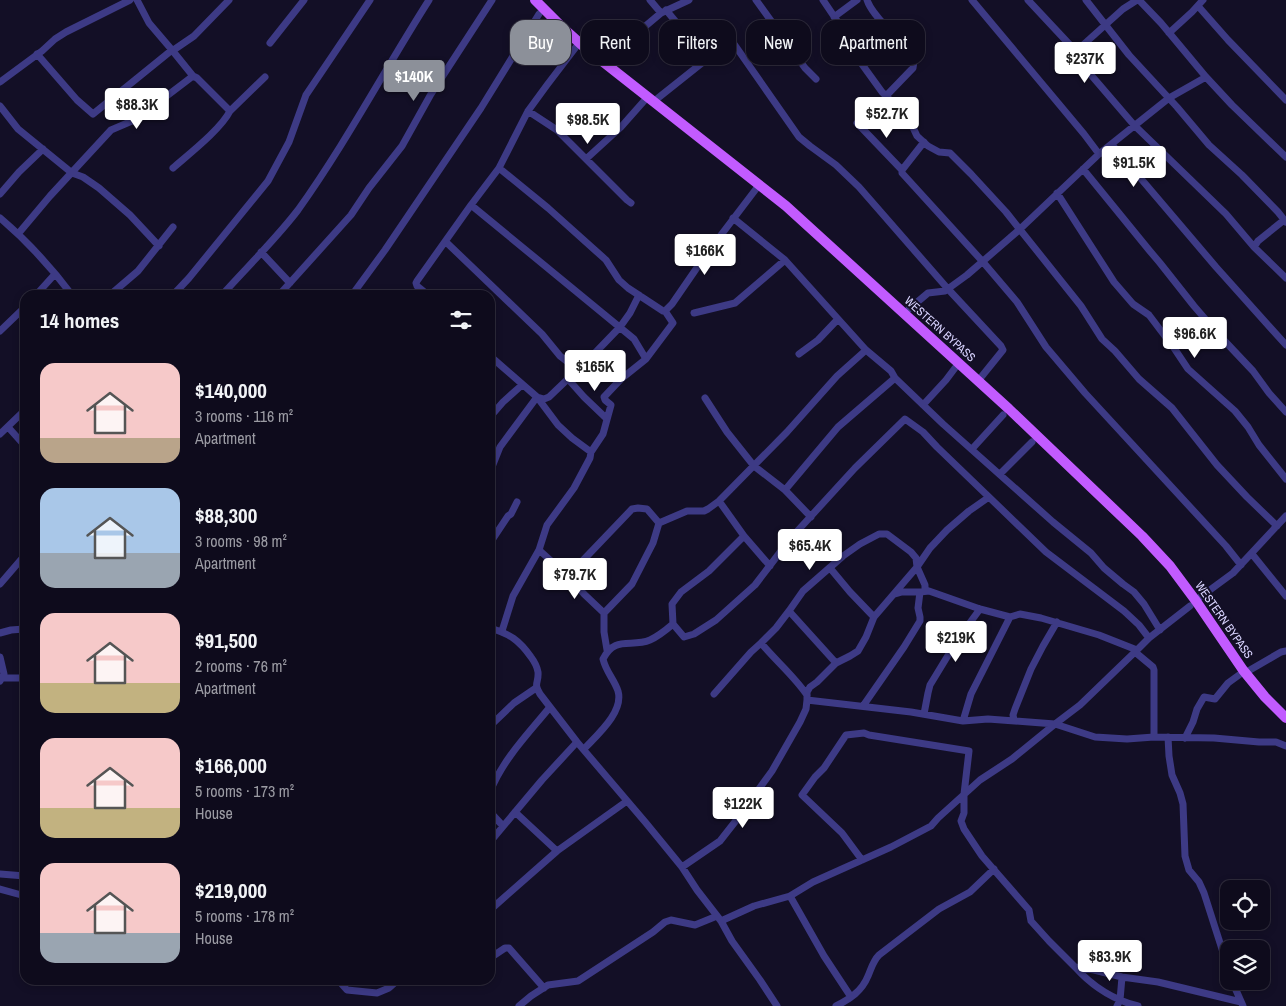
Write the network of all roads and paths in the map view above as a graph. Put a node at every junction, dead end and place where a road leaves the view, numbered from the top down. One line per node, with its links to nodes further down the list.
1 (130, 0): 31 (street)
2 (137, 0): 30 (street)
3 (229, 0): 30 (street)
4 (304, 0): 27 (street)
5 (370, 0): 82 (street)
6 (429, 0): 72 (street)
7 (492, 0): 77 (street)
8 (535, 0): 106 (main road, WESTERN BYPASS)
9 (650, 0): 21 (street)
10 (689, 0): 21 (street)
11 (756, 0): 36 (street)
12 (822, 0): 23 (street)
13 (857, 0): 23 (street)
14 (867, 0): 38 (street)
15 (972, 0): 50 (street)
16 (1028, 0): 32 (street)
17 (1086, 0): 25 (street)
18 (1138, 0): 25 (street); 26 (street)
19 (1203, 0): 20 (street)
20 (1198, 6): 26 (street); 41 (street)
21 (663, 12): 24 (street); 39 (street)
22 (539, 14): 85 (street)
23 (834, 17): 38 (street)
24 (649, 23)
25 (1105, 25): 32 (street); 40 (street)
26 (1169, 33): 34 (street)
27 (270, 43)
28 (576, 47): 45 (street)
29 (736, 47): 78 (street)
30 (172, 50): 31 (street); 33 (street)
31 (37, 54): 37 (street)
32 (1073, 54): 47 (street)
33 (193, 76): 44 (street); 57 (street)
34 (1206, 77): 40 (street); 51 (street)
35 (265, 78): 44 (street)
36 (816, 79)
37 (0, 82)
38 (886, 96): 48 (street)
39 (658, 98)
40 (1169, 98): 47 (street); 65 (street)
41 (1286, 100)
42 (644, 102): 52 (street)
43 (0, 106): 49 (street)
44 (230, 111): 53 (street)
45 (528, 111): 52 (street); 54 (street)
46 (857, 123): 55 (street)
47 (1134, 125): 50 (street); 71 (street)
48 (924, 142): 55 (street); 67 (street)
49 (43, 149): 57 (street); 60 (street)
50 (1099, 154): 56 (street); 95 (street)
51 (1286, 157)
52 (586, 159): 61 (street)
53 (173, 168)
54 (499, 168): 62 (street); 87 (street)
55 (902, 170): 74 (street)
56 (1083, 170): 59 (street); 112 (street)
57 (72, 173): 68 (street); 70 (street)
58 (756, 189): 64 (street)
59 (1057, 193): 67 (street); 125 (street)
60 (0, 194)
61 (632, 203)
62 (471, 205): 69 (street); 93 (street)
63 (0, 218): 68 (street)
64 (733, 218): 73 (street); 89 (street)
65 (1285, 221): 71 (street)
66 (173, 227): 70 (street)
67 (1019, 230): 74 (street); 133 (street)
68 (18, 234): 75 (street)
69 (446, 242): 86 (street); 102 (street)
70 (159, 246): 81 (street)
71 (1254, 247): 76 (street)
72 (261, 252): 77 (street); 83 (street)
73 (785, 260): 91 (street); 92 (street)
74 (983, 262): 78 (street); 139 (street)
75 (55, 274): 79 (street); 80 (street)
76 (1286, 278)
77 (290, 283): 84 (street)
78 (948, 289): 88 (street); 106 (street)
79 (41, 290)
80 (68, 290)
81 (116, 290)
82 (178, 290)
83 (227, 290)
84 (284, 290)
85 (356, 290)
86 (422, 290)
87 (639, 295): 89 (street); 93 (street)
88 (909, 309)
89 (665, 311): 99 (street)
90 (20, 312): 94 (street)
91 (694, 313)
92 (838, 319): 96 (street); 98 (street)
93 (620, 327): 97 (street); 99 (street)
94 (0, 331)
95 (1286, 345)
96 (866, 350): 103 (street); 123 (street)
97 (594, 354): 102 (street); 105 (street)
98 (799, 354)
99 (646, 359): 105 (street)
100 (495, 361): 107 (street)
101 (955, 368): 110 (street)
102 (578, 370): 104 (street)
103 (895, 378): 110 (street); 126 (street)
104 (568, 379): 108 (street); 115 (street)
105 (621, 379): 115 (street)
106 (978, 382): 180 (main road, WESTERN BYPASS)
107 (522, 385): 108 (street); 111 (street)
108 (537, 397): 121 (street); 122 (street)
109 (705, 398): 123 (street)
110 (922, 405): 120 (street)
111 (495, 412)
112 (1286, 412)
113 (20, 415): 116 (street)
114 (1003, 415): 120 (street)
115 (607, 419): 121 (street)
116 (8, 427): 117 (street); 118 (street)
117 (0, 434)
118 (20, 440)
119 (1032, 442): 124 (street)
120 (972, 449): 124 (street)
121 (591, 452): 136 (street)
122 (495, 460)
123 (754, 466): 126 (street); 128 (street)
124 (1000, 474): 159 (street)
125 (1286, 479)
126 (785, 490): 131 (street)
127 (989, 497): 131 (street); 141 (street); 162 (street)
128 (719, 501): 132 (street); 135 (street)
129 (517, 502): 134 (street)
130 (1286, 516): 133 (street)
131 (811, 517): 140 (street)
132 (659, 522): 143 (street); 152 (street)
133 (1277, 526): 137 (street)
134 (495, 536)
135 (744, 536): 140 (street); 156 (street)
136 (539, 550): 143 (street); 160 (street)
137 (1252, 554): 139 (street); 147 (street)
138 (20, 561): 144 (street)
139 (1241, 565): 148 (street)
140 (770, 566): 156 (street)
141 (917, 566): 142 (street); 145 (street); 146 (street)
142 (830, 568): 151 (street); 153 (street)
143 (568, 576): 152 (street)
144 (0, 584)
145 (899, 591): 146 (street); 153 (street)
146 (922, 592): 150 (street); 177 (street)
147 (1286, 596)
148 (1199, 598)
149 (1190, 606): 159 (street)
150 (980, 610): 154 (street); 179 (street)
151 (789, 611): 163 (street); 169 (street)
152 (604, 613): 164 (street)
153 (874, 617): 169 (street)
154 (1010, 617): 155 (street); 183 (street)
155 (1057, 622): 165 (street); 181 (street)
156 (673, 624): 164 (street)
157 (20, 629): 161 (street)
158 (495, 629): 160 (street)
159 (1160, 630): 162 (street)
160 (502, 631): 174 (street)
161 (0, 633)
162 (1150, 638): 165 (street)
163 (761, 643): 175 (street); 176 (street)
164 (608, 650): 190 (street)
165 (1136, 651): 184 (street); 185 (street)
166 (1284, 651): 168 (street); 170 (street)
167 (0, 657): 173 (street)
168 (1286, 659)
169 (836, 663): 176 (street)
170 (1250, 670)
171 (1238, 675): 187 (street)
172 (20, 678): 173 (street)
173 (1, 680)
174 (536, 688): 178 (street); 182 (street)
175 (714, 694)
176 (807, 698): 177 (street); 202 (street)
177 (863, 706): 179 (street)
178 (550, 707): 188 (street); 191 (street)
179 (924, 714): 183 (street)
180 (1286, 718)
181 (1014, 720): 183 (street); 184 (street)
182 (495, 721)
183 (963, 721)
184 (1055, 724): 185 (street); 192 (street)
185 (1154, 737): 186 (street)
186 (1168, 737): 187 (street); 211 (street)
187 (1185, 738): 189 (street)
188 (577, 742): 190 (street); 195 (street)
189 (1286, 746)
190 (584, 749): 193 (street)
191 (495, 780)
192 (964, 794): 194 (street); 197 (street); 201 (street)
193 (627, 801): 200 (street); 202 (street)
194 (948, 810): 197 (street); 201 (street)
195 (515, 812): 198 (street); 200 (street)
196 (495, 817): 198 (street)
197 (961, 821): 203 (street)
198 (503, 826): 199 (street)
199 (495, 836)
200 (557, 851): 209 (street)
201 (862, 860): 208 (street)
202 (682, 867): 210 (street)
203 (994, 869): 213 (street); 219 (street)
204 (0, 874): 205 (street)
205 (20, 876)
206 (0, 888): 207 (street)
207 (20, 894)
208 (790, 896): 210 (street); 219 (street)
209 (495, 906)
210 (719, 919): 217 (street); 223 (street)
211 (1220, 943)
212 (495, 955): 217 (street)
213 (1075, 967): 214 (street); 220 (street)
214 (1122, 976): 220 (street); 221 (street)
215 (342, 985): 216 (street)
216 (392, 985)
217 (544, 988): 222 (street)
218 (1236, 990): 221 (street)
219 (851, 997): 224 (street)
220 (1118, 1003): 225 (street)
221 (1242, 1004)
222 (520, 1006)
223 (777, 1006)
224 (836, 1006)
225 (1138, 1006)

